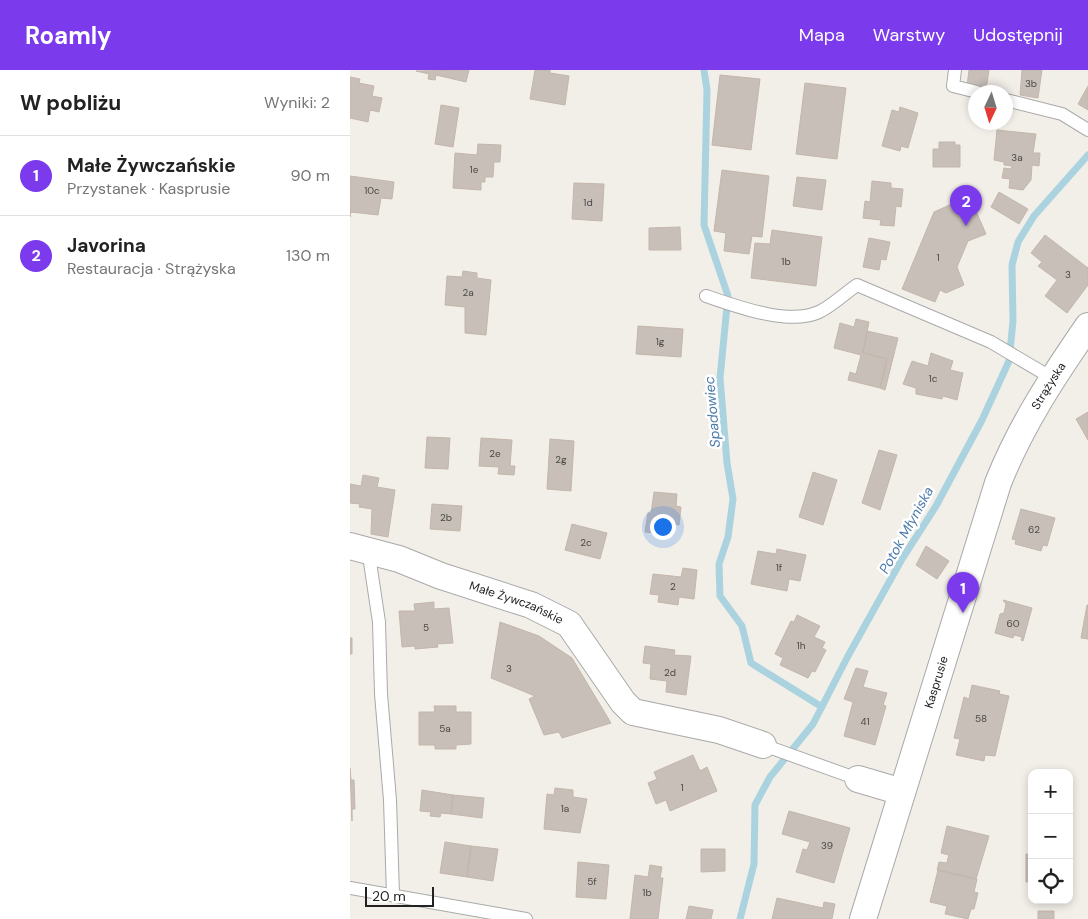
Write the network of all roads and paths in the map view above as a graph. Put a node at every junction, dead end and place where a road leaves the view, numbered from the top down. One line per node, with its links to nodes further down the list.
1 (955, 70): 2 (lane)
2 (968, 90)
3 (1013, 102): 4 (lane)
4 (1088, 130)
5 (706, 296): 7 (lane)
6 (1088, 326): 7 (street, Strążyska)
7 (1052, 378): 8 (street, Strążyska)
8 (1012, 447): 12 (street, Kasprusie)
9 (359, 547): 10 (street, Małe Żywczańskie); 14 (lane)
10 (763, 746): 11 (lane, Małe Żywczańskie)
11 (858, 779): 12 (street, Małe Żywczańskie)
12 (902, 792): 16 (street, Kasprusie)
13 (350, 888): 14 (lane)
14 (393, 895): 15 (lane)
15 (526, 919)
16 (863, 919)

